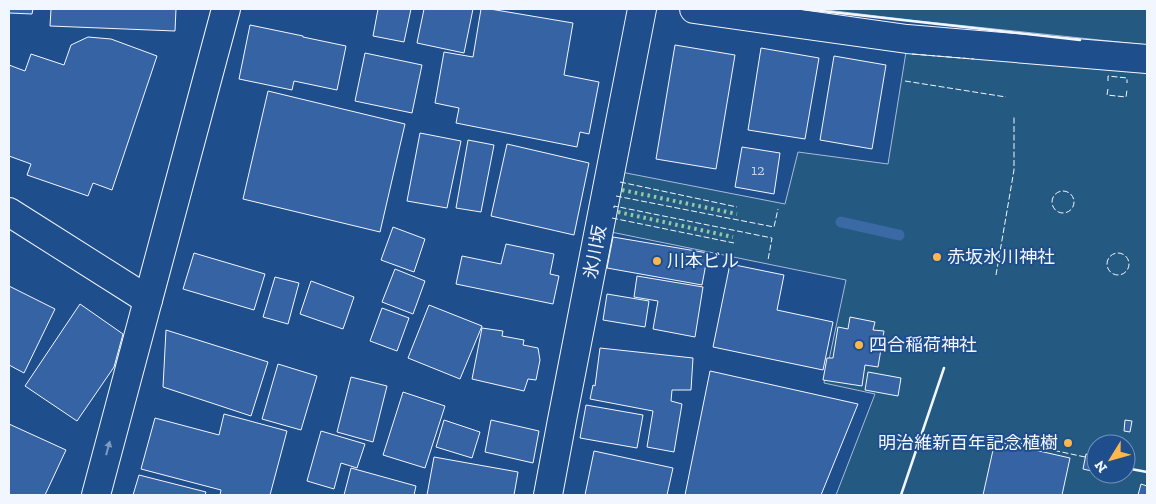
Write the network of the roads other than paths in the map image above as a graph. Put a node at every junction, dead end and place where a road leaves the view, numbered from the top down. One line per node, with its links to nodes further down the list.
1 (226, 9): 6 (street)
2 (642, 9): 8 (street, 氷川坂)
3 (694, 9): 4 (street)
4 (1147, 59)
5 (9, 212): 6 (street)
6 (148, 300): 7 (street, one-way to 6)
7 (96, 495)
8 (548, 495)

